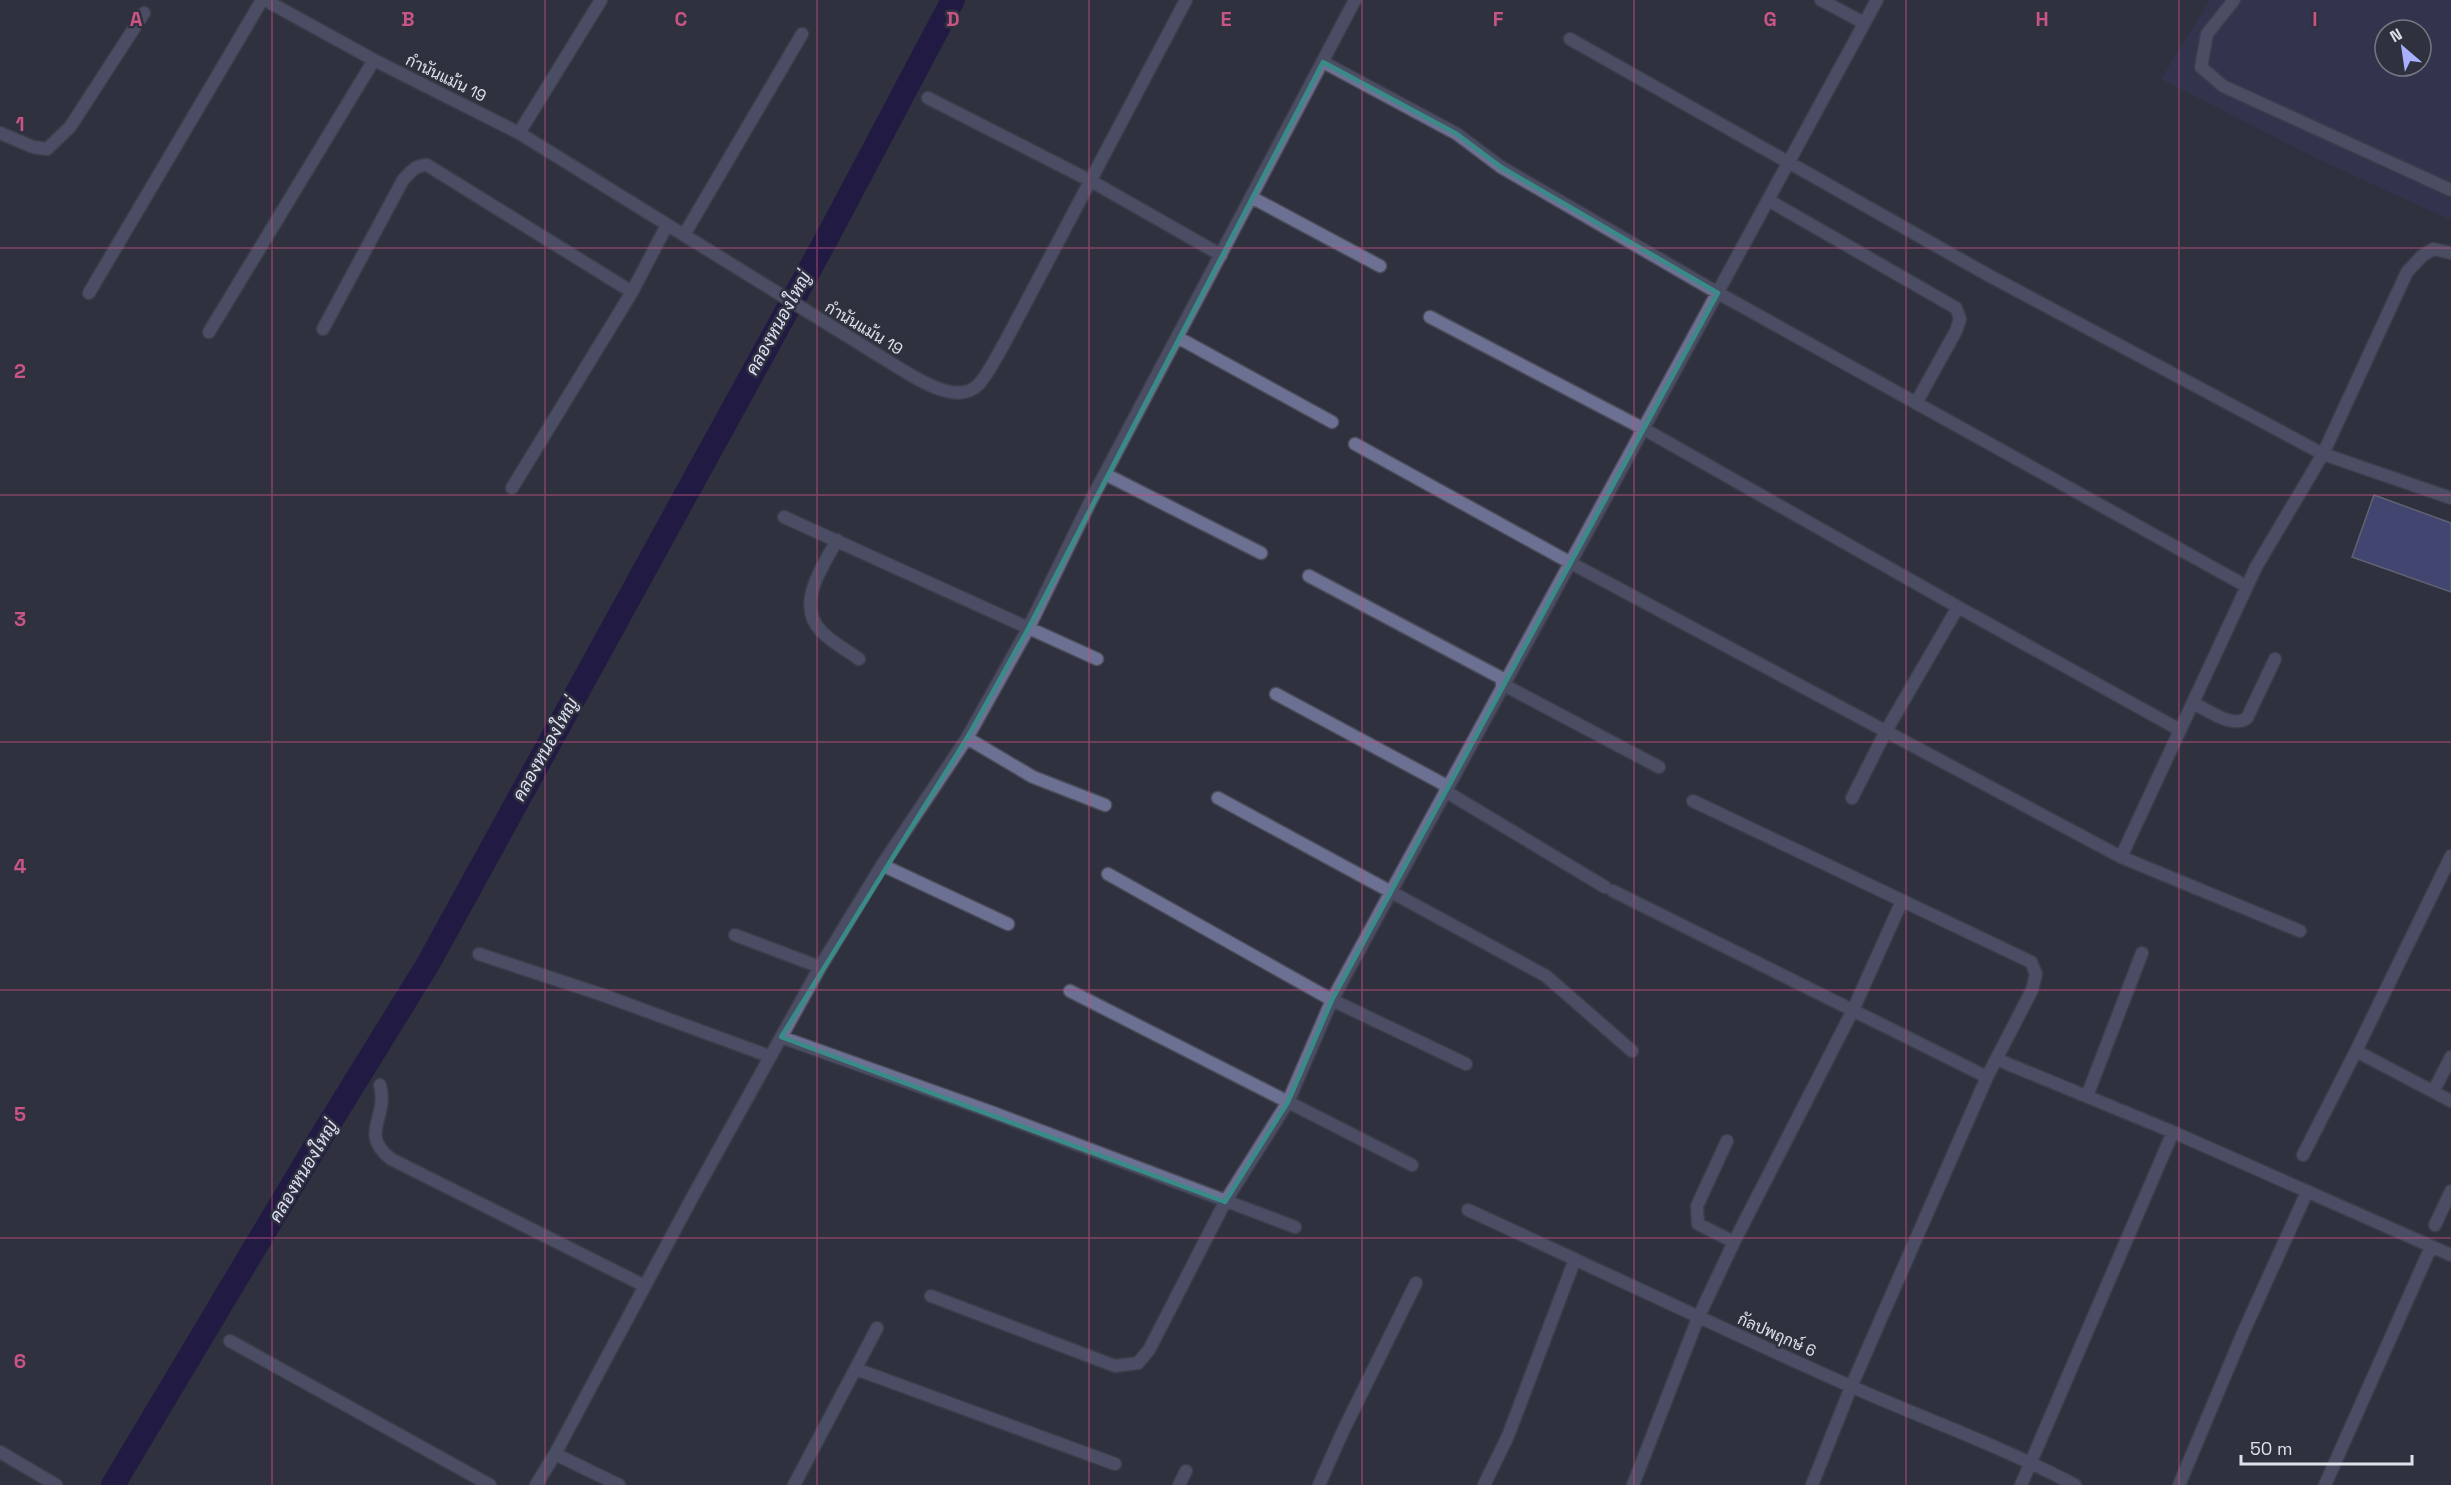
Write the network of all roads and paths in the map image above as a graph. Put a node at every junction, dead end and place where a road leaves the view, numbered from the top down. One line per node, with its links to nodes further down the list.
1 (263, 0): 12 (street, กำนันแม้น 19); 27 (street)
2 (601, 0): 16 (street)
3 (1186, 0): 18 (street, กำนันแม้น 19)
4 (1355, 0): 13 (street)
5 (1821, 0): 9 (street)
6 (1877, 0): 9 (street)
7 (2234, 0): 19 (street)
8 (144, 13): 15 (street)
9 (1864, 23): 17 (street)
10 (802, 34): 23 (street)
11 (1570, 39): 17 (street)
12 (374, 60): 16 (street, กำนันแม้น 19); 32 (street)
13 (1323, 62): 20 (street); 29 (street)
14 (928, 98): 18 (street)
15 (0, 133)
16 (519, 133): 22 (street, กำนันแม้น 19)
17 (1790, 161): 21 (street); 38 (street)
18 (1091, 181): 23 (street, กำนันแม้น 19); 25 (street)
19 (2451, 190)
20 (1251, 197): 25 (street); 26 (street)
21 (1768, 200): 29 (street); 34 (street)
22 (667, 225): 23 (street, กำนันแม้น 19); 28 (street)
23 (684, 235)
24 (2451, 253): 38 (street)
25 (1221, 255): 33 (street)
26 (1380, 266)
27 (88, 292)
28 (632, 292): 31 (street); 40 (street)
29 (1718, 293): 34 (street); 36 (street)
30 (1430, 317): 36 (street)
31 (323, 329)
32 (209, 332)
33 (1177, 337): 35 (street); 39 (street)
34 (1916, 403): 47 (street)
35 (1332, 422)
36 (1644, 429): 45 (street); 48 (street)
37 (1355, 444): 45 (street)
38 (2323, 453): 41 (street); 47 (street)
39 (1105, 474): 44 (street); 49 (street)
40 (512, 488)
41 (2451, 498)
42 (784, 517): 43 (street)
43 (837, 540): 49 (street); 50 (street)
44 (1261, 553)
45 (1569, 562): 53 (street); 57 (street)
46 (1309, 576): 53 (street)
47 (2246, 586): 55 (street)
48 (1958, 607): 56 (street); 57 (street)
49 (1029, 627): 52 (street); 58 (street)
50 (859, 659)
51 (2275, 659): 55 (street)
52 (1097, 660)
53 (1504, 682): 59 (street); 60 (street)
54 (1276, 694): 60 (street)
55 (2193, 703): 56 (street)
56 (2181, 729): 66 (street)
57 (1886, 731): 62 (street); 66 (street)
58 (967, 738): 64 (street); 67 (street)
59 (1659, 768)
60 (1446, 788): 69 (street); 79 (street)
61 (1218, 798): 69 (street)
62 (1852, 798)
63 (1693, 801): 70 (street)
64 (1105, 805)
65 (2451, 856): 82 (street)
66 (2121, 857): 72 (street)
67 (882, 865): 71 (street); 76 (street)
68 (1108, 874): 78 (street)
69 (1390, 892): 78 (street); 81 (street)
70 (1902, 901): 79 (street); 85 (street)
71 (1008, 924)
72 (2300, 931)
73 (735, 935): 76 (street)
74 (2142, 953): 90 (street)
75 (479, 954): 83 (street)
76 (820, 967): 80 (street)
77 (1070, 991): 92 (street)
78 (1332, 1000): 86 (street); 92 (street)
79 (1853, 1010): 87 (street); 103 (street)
80 (781, 1037): 83 (street); 99 (street)
81 (1632, 1051)
82 (2356, 1051): 89 (street); 95 (street)
83 (770, 1056): 108 (street)
84 (2451, 1057): 89 (street)
85 (1996, 1059): 87 (street); 90 (street)
86 (1466, 1064)
87 (1987, 1077): 114 (street)
88 (380, 1085): 108 (street)
89 (2434, 1090): 91 (street)
90 (2087, 1096): 93 (street)
91 (2451, 1101)
92 (1288, 1102): 96 (street); 99 (street)
93 (2173, 1132): 98 (street); 117 (street)
94 (1727, 1141): 103 (street)
95 (2303, 1155)
96 (1412, 1165)
97 (2451, 1191): 101 (street)
98 (2307, 1192): 104 (street); 132 (street)
99 (1225, 1202): 102 (street); 109 (street)
100 (1468, 1210): 106 (street, กัลปพฤกษ์ 6)
101 (2435, 1225)
102 (1295, 1227)
103 (1734, 1242): 110 (street)
104 (2431, 1247): 105 (street); 133 (street)
105 (2451, 1255)
106 (1575, 1259): 110 (street, กัลปพฤกษ์ 6); 127 (street)
107 (1416, 1282): 126 (street)
108 (645, 1286): 116 (street)
109 (931, 1296)
110 (1698, 1318): 114 (street, กัลปพฤกษ์ 6); 128 (street)
111 (878, 1328): 113 (street)
112 (230, 1341): 121 (street)
113 (856, 1369): 118 (street); 124 (street)
114 (1851, 1387): 117 (street, กัลปพฤกษ์ 6); 129 (street)
115 (0, 1452): 120 (street)
116 (555, 1454): 122 (street); 123 (street)
117 (2030, 1462): 130 (street); 131 (street, กัลปพฤกษ์ 6)
118 (1115, 1464)
119 (1186, 1471): 125 (street)
120 (56, 1485)
121 (489, 1485)
122 (536, 1485)
123 (619, 1485)
124 (794, 1485)
125 (1179, 1485)
126 (1319, 1485)
127 (1484, 1485)
128 (1633, 1485)
129 (1812, 1485)
130 (2021, 1485)
131 (2074, 1485)
132 (2180, 1485)
133 (2325, 1485)

